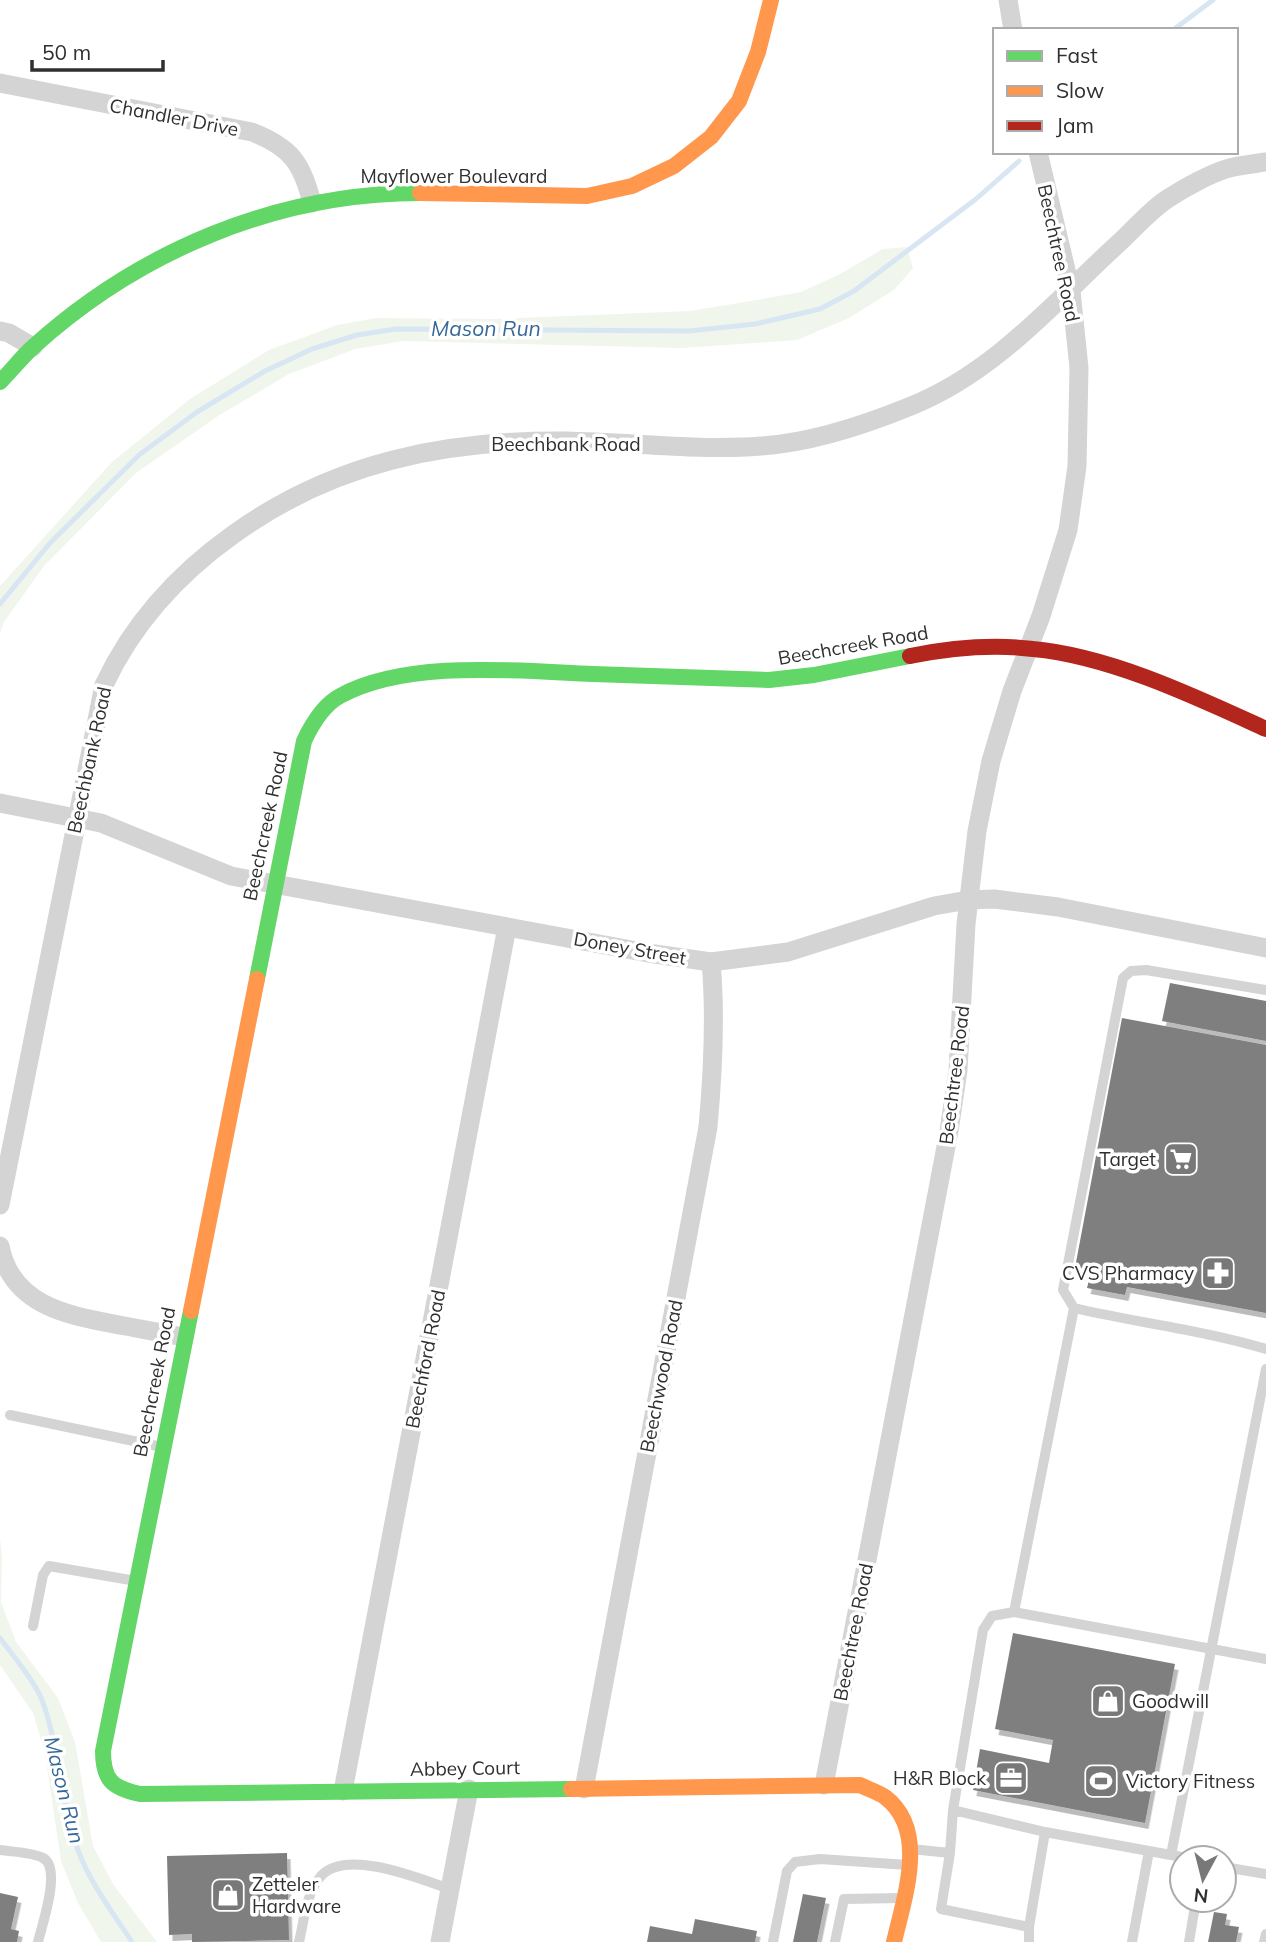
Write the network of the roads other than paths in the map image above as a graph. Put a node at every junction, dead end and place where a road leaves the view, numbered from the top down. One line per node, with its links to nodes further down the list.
1 (771, 0): 7 (street, Mayflower Boulevard)
2 (1008, 0): 3 (street)
3 (1013, 28)
4 (0, 83): 7 (street, Chandler Drive)
5 (1038, 154): 8 (street, Beechtree Road)
6 (1266, 162): 8 (street, Beechbank Road)
7 (312, 203): 10 (street, Mayflower Boulevard)
8 (1071, 290): 12 (street, Beechtree Road); 15 (street, Beechbank Road)
9 (0, 331): 10 (street)
10 (33, 347): 11 (street, Mayflower Boulevard)
11 (0, 382)
12 (1028, 648): 13 (street, Beechcreek Road); 16 (street, Beechcreek Road); 17 (street, Beechtree Road)
13 (1266, 729)
14 (0, 803): 15 (street, Doney Street)
15 (76, 818): 16 (street, Doney Street); 22 (street, Beechbank Road)
16 (274, 884): 18 (street, Doney Street); 25 (street, Beechcreek Road)
17 (968, 900): 19 (street, Doney Street); 20 (street, Doney Street); 36 (street, Beechtree Road)
18 (508, 927): 20 (street, Doney Street); 39 (street, Beechford Road)
19 (1266, 947)
20 (711, 962): 38 (street, Beechwood Road)
21 (1266, 989): 24 (lane)
22 (0, 1205)
23 (0, 1246): 25 (street)
24 (1074, 1307): 26 (lane); 31 (lane)
25 (184, 1337): 29 (street, Beechcreek Road)
26 (1266, 1349)
27 (1266, 1369): 33 (lane)
28 (10, 1415): 29 (lane)
29 (163, 1447): 30 (street, Beechcreek Road)
30 (136, 1581): 32 (lane); 35 (street, Beechcreek Road)
31 (1014, 1612): 33 (lane); 40 (lane)
32 (33, 1626)
33 (1213, 1650): 34 (lane); 42 (lane)
34 (1266, 1659)
35 (109, 1782): 39 (street, Abbey Court)
36 (824, 1784): 38 (street, Abbey Court); 47 (street)
37 (469, 1789): 38 (street, Abbey Court); 39 (street, Abbey Court); 50 (street)
38 (584, 1789)
39 (343, 1791)
40 (953, 1810): 41 (lane); 45 (lane)
41 (1045, 1832): 44 (lane); 53 (lane)
42 (1173, 1844)
43 (0, 1850): 55 (lane)
44 (1149, 1851): 46 (lane); 62 (lane)
45 (950, 1853): 47 (lane); 53 (lane)
46 (1168, 1854)
47 (910, 1857): 51 (street); 58 (lane)
48 (1238, 1869): 49 (lane)
49 (1266, 1874)
50 (450, 1889): 56 (lane); 57 (street)
51 (902, 1898): 59 (lane); 60 (street)
52 (1194, 1914): 63 (lane)
53 (1029, 1927): 61 (lane)
54 (1266, 1934): 64 (lane)
55 (38, 1942)
56 (299, 1942)
57 (440, 1942)
58 (773, 1942)
59 (835, 1942)
60 (894, 1942)
61 (1029, 1942)
62 (1132, 1942)
63 (1189, 1942)
64 (1264, 1942)

